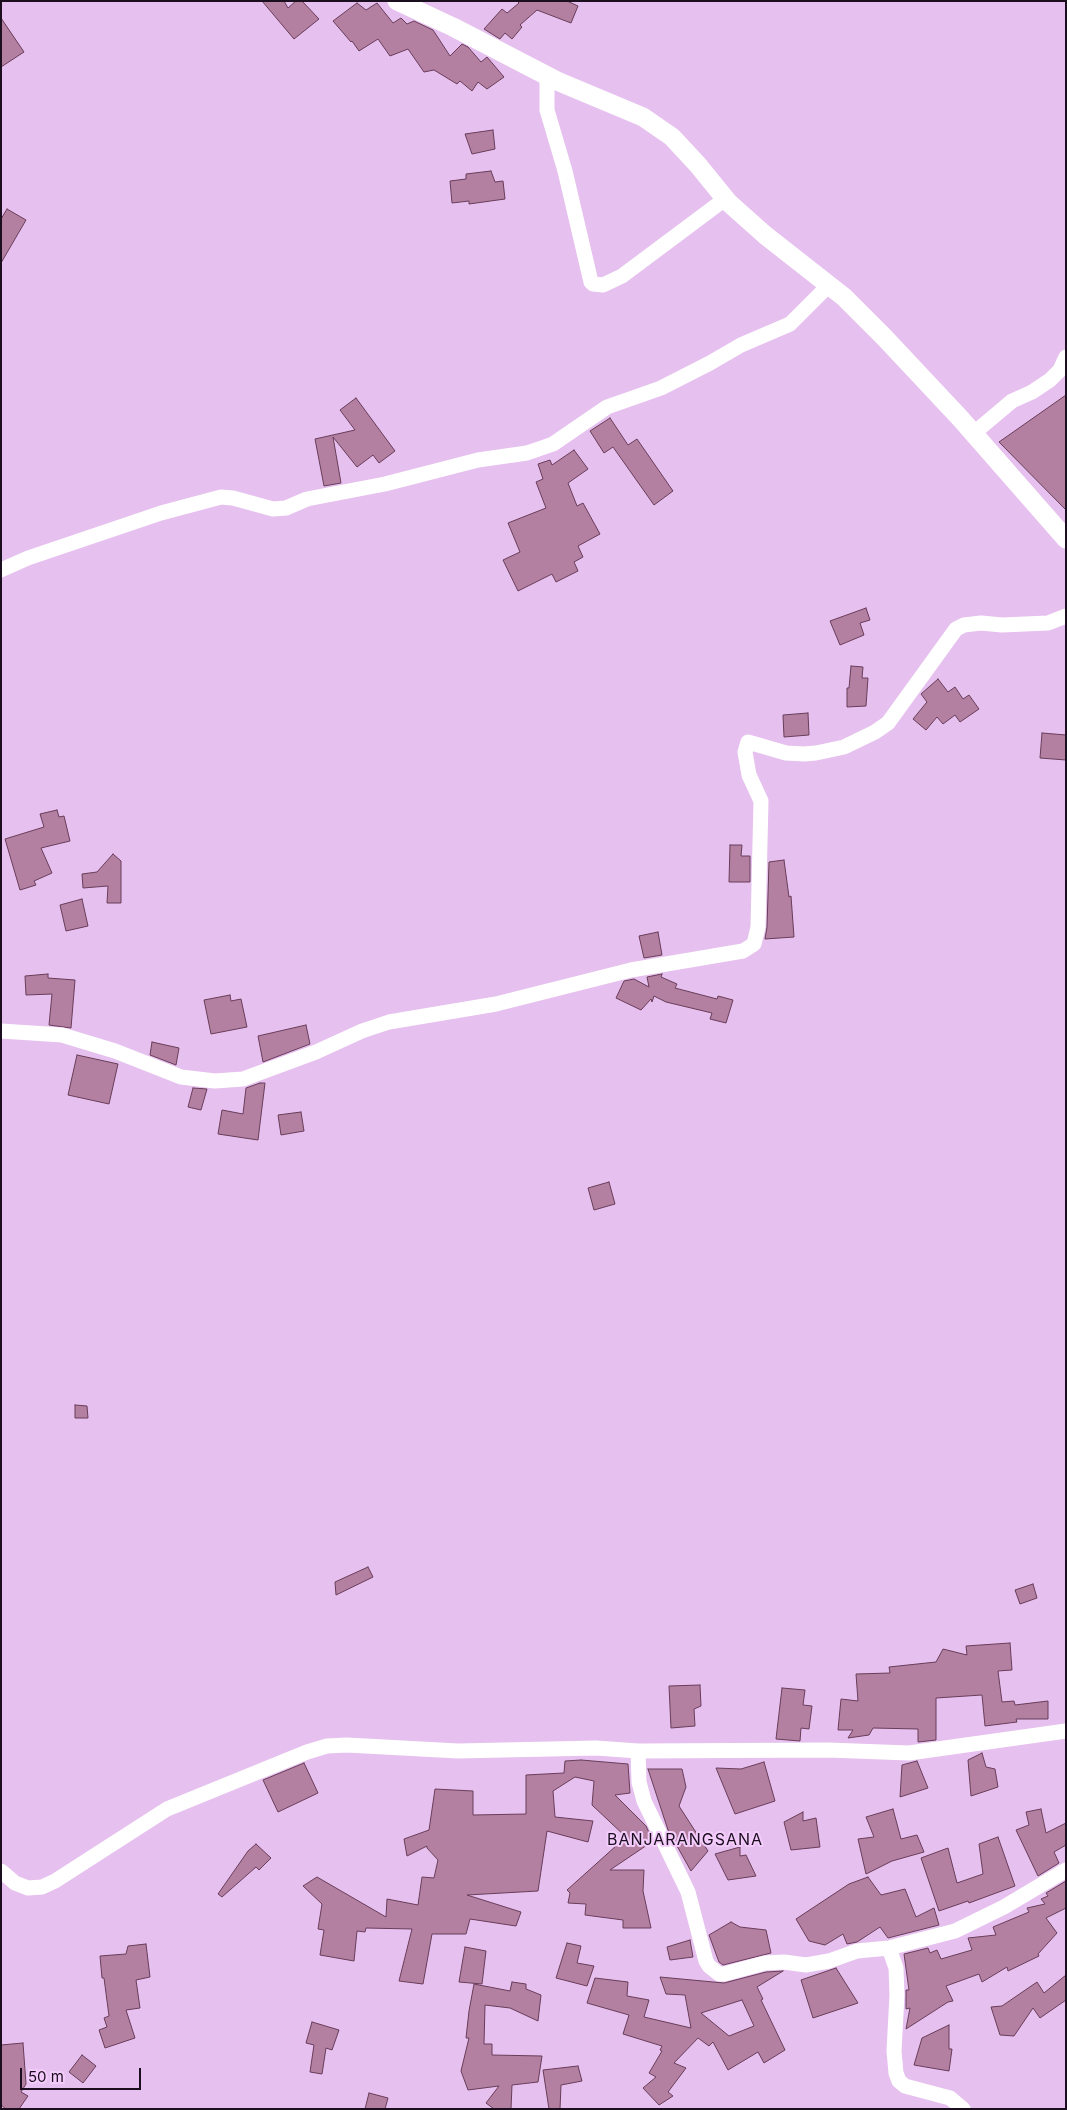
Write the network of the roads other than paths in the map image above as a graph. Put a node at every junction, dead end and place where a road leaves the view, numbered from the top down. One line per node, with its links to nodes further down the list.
1 (397, 1): 2 (street)
2 (546, 75): 3 (street); 3 (street)
3 (725, 199): 4 (street)
4 (828, 286): 6 (street); 8 (street)
5 (1066, 357): 6 (street)
6 (974, 433): 7 (street)
7 (1066, 539)
8 (1, 570)
9 (1066, 616): 10 (street)
10 (1, 1032)
11 (1066, 1731): 12 (street)
12 (638, 1751): 14 (street); 15 (street)
13 (1066, 1870): 15 (street)
14 (1, 1871)
15 (889, 1948): 16 (street)
16 (962, 2109)

